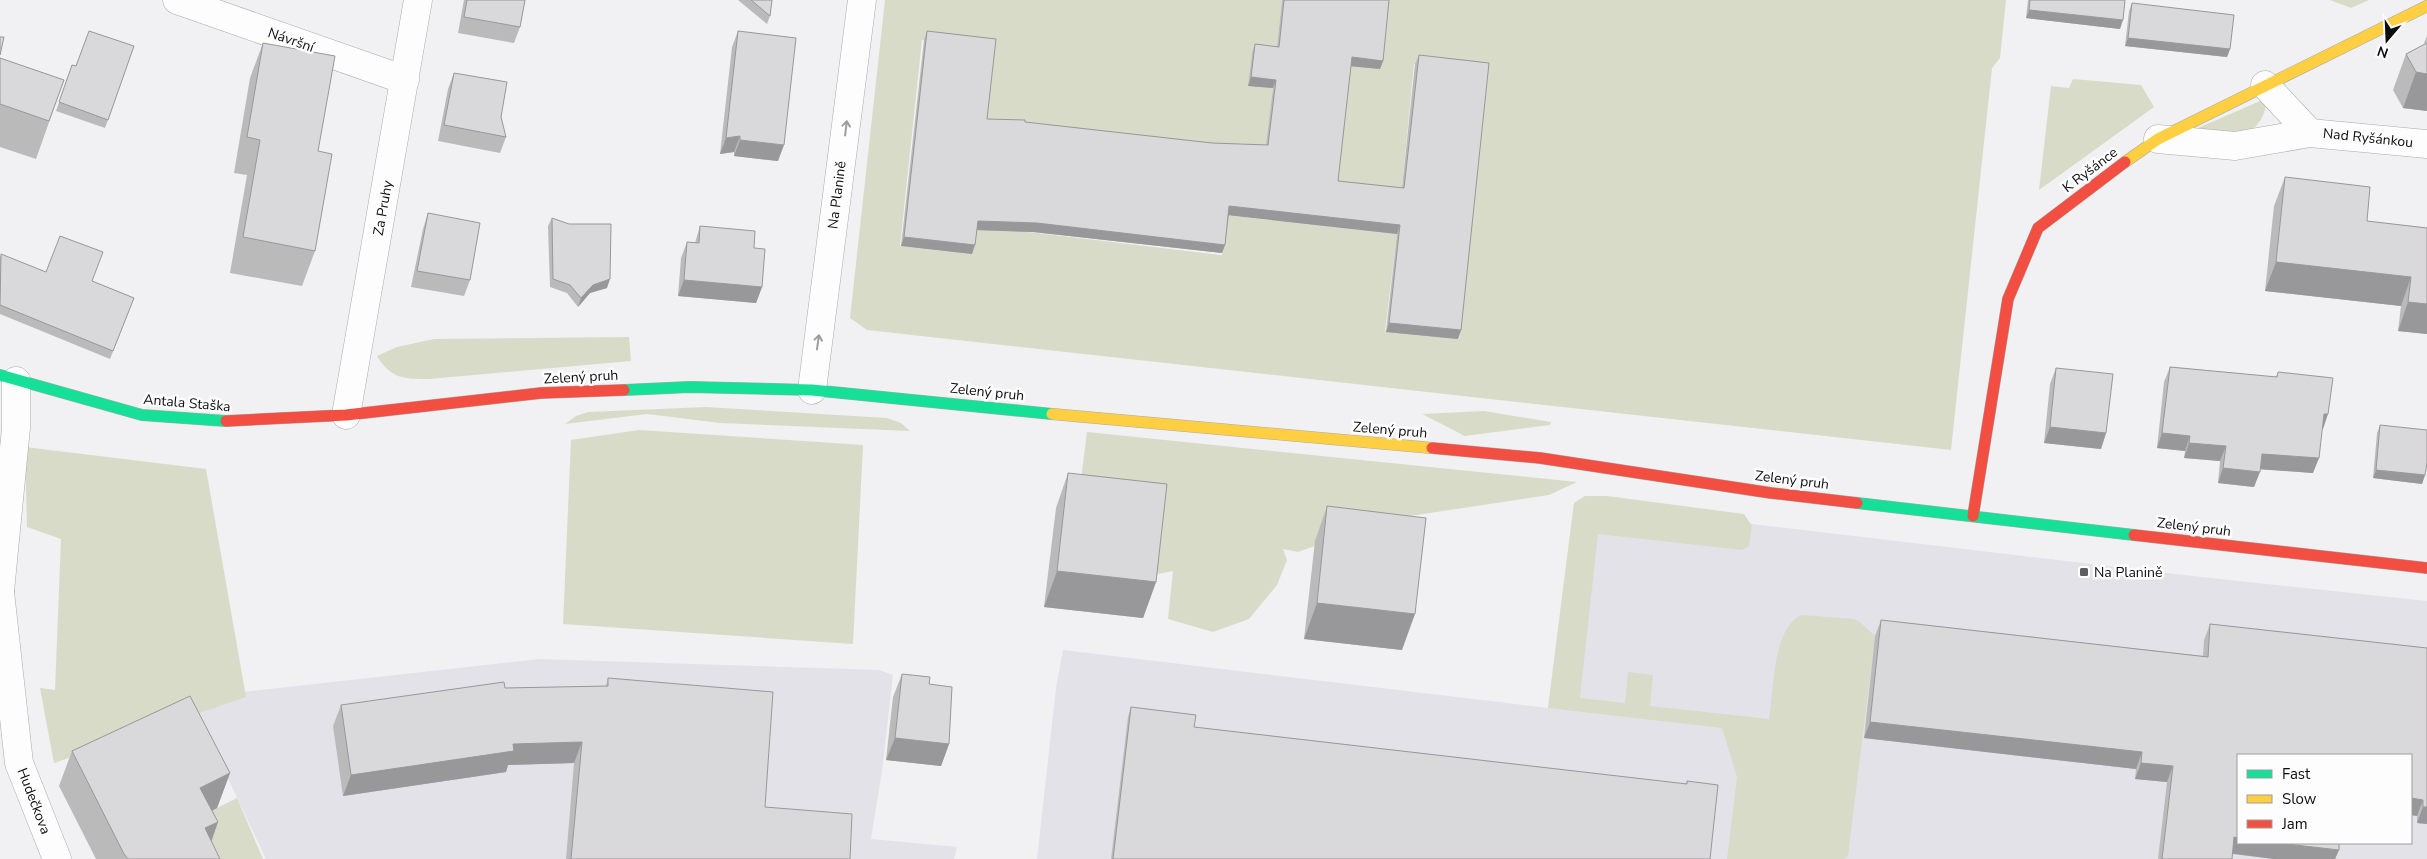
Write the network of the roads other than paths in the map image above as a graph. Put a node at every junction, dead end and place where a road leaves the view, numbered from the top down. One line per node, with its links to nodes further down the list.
1 (177, 0): 5 (street, Návršní)
2 (418, 0): 5 (street, Za Pruhy)
3 (862, 0): 11 (street, Na Planině, one-way to 3)
4 (2427, 6): 6 (street, K Ryšánce)
5 (405, 80): 12 (street, Za Pruhy)
6 (2265, 85): 7 (street, Nad Ryšánkou); 8 (street, K Ryšánce)
7 (2310, 133): 8 (street, Nad Ryšánkou); 9 (street, Nad Ryšánkou)
8 (2158, 140): 13 (street, K Ryšánce)
9 (2427, 144)
10 (8, 378): 12 (street, Antala Staška); 15 (street, Hudečkova)
11 (812, 390): 12 (street, Zelený pruh); 13 (street, Zelený pruh)
12 (346, 415)
13 (1974, 516): 14 (street, Zelený pruh)
14 (2427, 568)
15 (0, 592): 16 (street, Hudečkova)
16 (57, 859)

